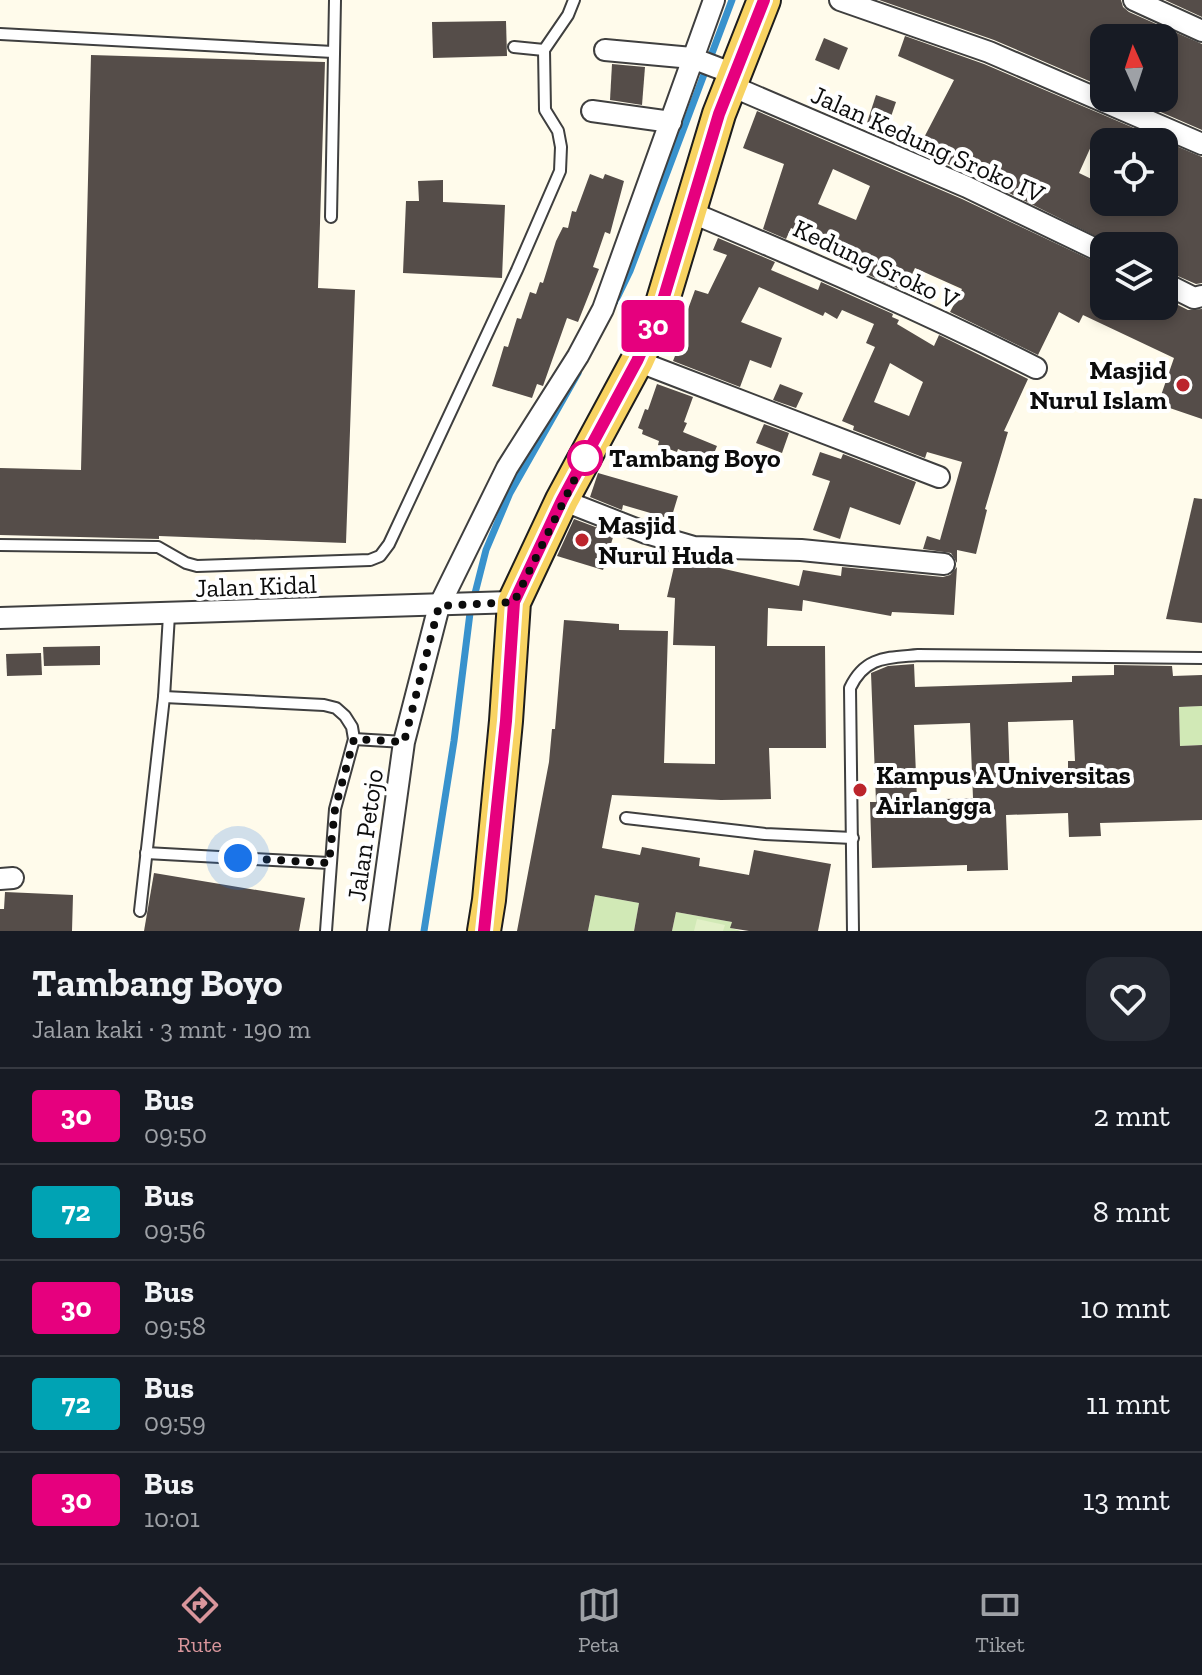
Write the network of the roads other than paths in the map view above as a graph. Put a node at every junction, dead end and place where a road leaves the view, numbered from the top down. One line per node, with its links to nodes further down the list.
1 (335, 0): 12 (lane)
2 (574, 0): 10 (lane)
3 (714, 0): 13 (street, Jalan Petojo)
4 (764, 0): 14 (main road)
5 (840, 0): 17 (street)
6 (1134, 0): 7 (street)
7 (1202, 31)
8 (0, 34): 12 (lane)
9 (514, 47): 10 (lane)
10 (544, 50): 27 (lane)
11 (605, 50): 13 (street, Jalan Kedung Sroko IV)
12 (333, 52): 19 (lane)
13 (696, 60): 14 (street, Jalan Kedung Sroko IV); 16 (street, Jalan Petojo)
14 (730, 77): 18 (main road); 20 (street, Jalan Kedung Sroko IV)
15 (592, 111): 16 (street)
16 (671, 122): 30 (street, Jalan Petojo)
17 (1202, 144)
18 (690, 212): 23 (main road); 24 (street, Kedung Sroko V)
19 (331, 217)
20 (1090, 246)
21 (1178, 290): 22 (street)
22 (1202, 296)
23 (637, 361): 25 (street); 26 (main road)
24 (1036, 368)
25 (939, 477)
26 (562, 500): 28 (street); 29 (main road)
27 (0, 545)
28 (944, 564)
29 (503, 603): 30 (street, Jalan Kidal); 44 (main road)
30 (446, 606): 31 (street, Jalan Kidal); 36 (street, Jalan Petojo)
31 (169, 615): 32 (street, Jalan Kidal); 34 (lane)
32 (0, 618)
33 (1202, 658): 38 (lane)
34 (164, 697): 35 (lane); 39 (lane)
35 (354, 739): 36 (lane); 40 (lane)
36 (404, 742): 43 (street, Jalan Petojo)
37 (626, 818): 38 (lane)
38 (853, 838): 45 (lane)
39 (146, 853): 40 (lane); 41 (lane)
40 (329, 863): 42 (lane)
41 (140, 911)
42 (326, 931)
43 (378, 931)
44 (484, 931)
45 (853, 931)

